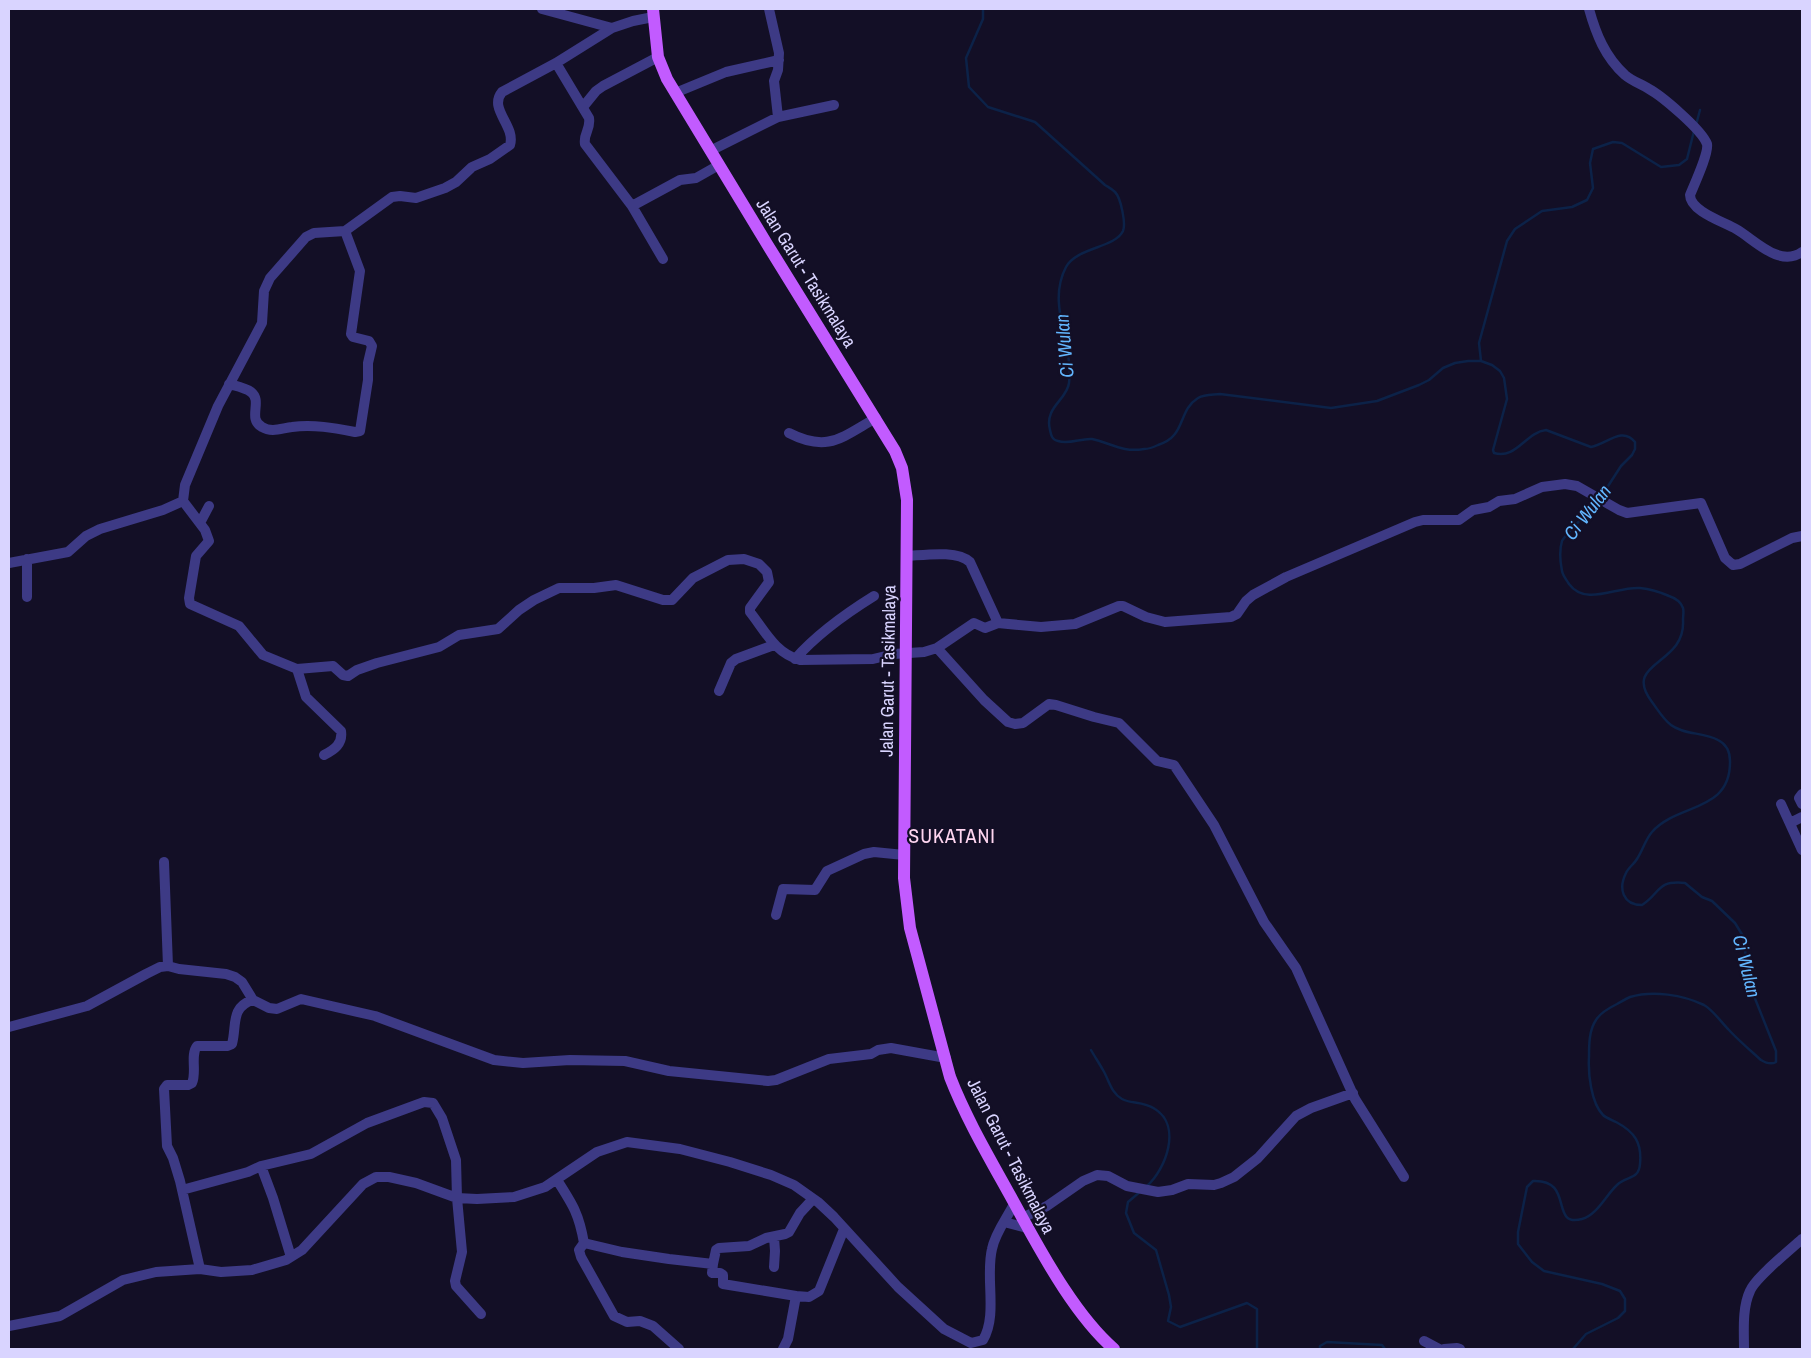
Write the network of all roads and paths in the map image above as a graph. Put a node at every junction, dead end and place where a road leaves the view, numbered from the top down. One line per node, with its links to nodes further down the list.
1 (542, 9): 5 (street)
2 (770, 9): 7 (street)
3 (1589, 9): 17 (street)
4 (653, 13): 5 (street); 6 (main road, Jalan Garut - Tasikmalaya)
5 (612, 28): 8 (street)
6 (658, 58): 9 (main road, Jalan Garut - Tasikmalaya); 11 (street)
7 (779, 60): 9 (street); 12 (street)
8 (556, 63): 11 (street); 16 (street)
9 (675, 93): 13 (main road, Jalan Garut - Tasikmalaya)
10 (834, 106): 12 (street)
11 (582, 107): 15 (street)
12 (778, 117): 13 (street)
13 (710, 151): 14 (main road, Jalan Garut - Tasikmalaya)
14 (719, 165): 15 (street); 20 (main road, Jalan Garut - Tasikmalaya)
15 (632, 206): 18 (street)
16 (345, 232): 19 (street); 19 (street)
17 (1802, 252)
18 (663, 259)
19 (230, 384): 22 (street)
20 (876, 418): 21 (street); 26 (main road, Jalan Garut - Tasikmalaya)
21 (789, 433)
22 (183, 501): 24 (street); 27 (street)
23 (209, 506): 24 (street)
24 (200, 523): 36 (street)
25 (1802, 536): 31 (street)
26 (908, 556): 31 (street); 34 (main road, Jalan Garut - Tasikmalaya)
27 (27, 559): 28 (street); 30 (street)
28 (9, 563)
29 (874, 596): 35 (street)
30 (27, 597)
31 (998, 623): 33 (street)
32 (774, 645): 35 (street); 36 (street); 37 (street)
33 (937, 648): 34 (street); 52 (street)
34 (905, 654): 35 (street); 45 (main road, Jalan Garut - Tasikmalaya)
35 (795, 658)
36 (297, 669): 38 (street)
37 (719, 691)
38 (324, 756)
39 (1802, 794): 41 (street)
40 (1781, 804): 43 (street)
41 (1802, 804)
42 (1802, 817): 43 (street)
43 (1790, 823): 44 (street)
44 (1802, 850)
45 (904, 855): 47 (street); 51 (main road, Jalan Garut - Tasikmalaya)
46 (164, 862): 48 (street)
47 (776, 915)
48 (168, 966): 49 (street); 50 (street)
49 (253, 1000): 51 (street); 56 (street)
50 (9, 1027)
51 (946, 1058): 59 (main road, Jalan Garut - Tasikmalaya)
52 (1353, 1093): 54 (street); 61 (street)
53 (261, 1166): 56 (street); 57 (street); 66 (street)
54 (1404, 1177)
55 (557, 1180): 57 (street); 58 (street); 65 (street)
56 (182, 1190): 69 (street)
57 (457, 1198): 66 (street); 71 (street)
58 (813, 1199): 62 (street); 63 (street)
59 (1014, 1204): 60 (street); 61 (main road, Jalan Garut - Tasikmalaya)
60 (1004, 1222): 61 (street); 62 (street)
61 (1025, 1223): 76 (main road, Jalan Garut - Tasikmalaya)
62 (844, 1228): 70 (street)
63 (774, 1237): 67 (street); 68 (street)
64 (1802, 1239): 80 (street)
65 (584, 1243): 67 (street); 74 (street)
66 (291, 1257): 69 (street)
67 (713, 1264): 70 (street)
68 (774, 1267)
69 (200, 1269): 72 (street)
70 (796, 1296): 75 (street)
71 (481, 1314)
72 (9, 1326)
73 (1424, 1341): 77 (street)
74 (679, 1349)
75 (783, 1349)
76 (1114, 1349)
77 (1439, 1349)
78 (1444, 1349): 79 (street)
79 (1460, 1349)
80 (1744, 1349)

